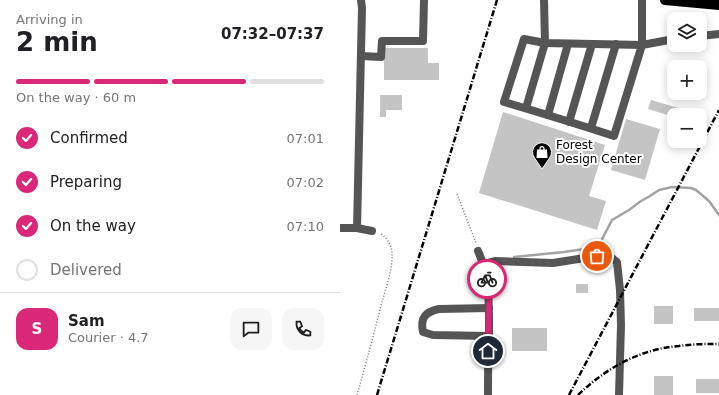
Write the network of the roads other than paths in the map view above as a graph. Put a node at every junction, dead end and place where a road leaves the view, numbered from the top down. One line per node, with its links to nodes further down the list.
1 (361, 0): 15 (street)
2 (424, 0): 15 (street)
3 (544, 0): 10 (street)
4 (642, 0): 14 (street)
5 (665, 0): 6 (main road)
6 (719, 5)
7 (719, 34): 8 (street)
8 (707, 35)
9 (667, 40): 14 (street)
10 (545, 43): 11 (street); 16 (street); 16 (street)
11 (568, 44): 12 (street); 17 (street)
12 (592, 44): 13 (street); 18 (street)
13 (616, 44): 14 (street); 19 (street)
14 (642, 45): 19 (street)
15 (361, 56): 21 (street)
16 (526, 108): 17 (street)
17 (548, 115): 18 (street)
18 (569, 122): 19 (street)
19 (590, 128)
20 (340, 228): 21 (street)
21 (357, 228): 22 (street)
22 (372, 231)
23 (478, 251): 24 (street)
24 (484, 264): 25 (street); 28 (street)
25 (489, 308): 26 (street); 26 (street)
26 (488, 336): 27 (street)
27 (488, 395)
28 (619, 395)

